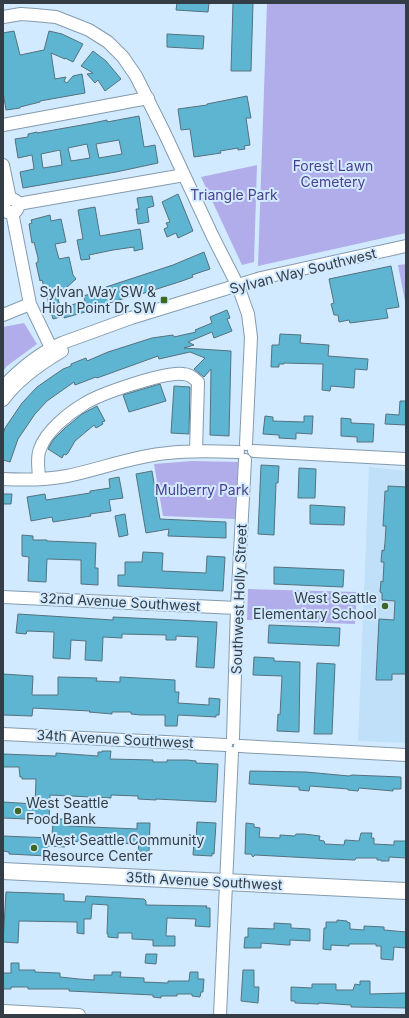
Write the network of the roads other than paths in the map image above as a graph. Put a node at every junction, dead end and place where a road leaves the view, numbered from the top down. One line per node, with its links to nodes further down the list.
1 (3, 17): 2 (street, Southwest Holly Street)
2 (148, 98): 3 (street); 5 (street, Southwest Holly Street)
3 (3, 125)
4 (3, 165): 6 (street)
5 (184, 175): 6 (street); 8 (street, Southwest Holly Street)
6 (10, 206): 9 (street)
7 (406, 246): 8 (street, Sylvan Way Southwest)
8 (238, 286): 11 (street, Sylvan Way Southwest); 15 (street, Southwest Holly Street)
9 (30, 304): 10 (street); 11 (street)
10 (3, 315)
11 (53, 351): 12 (street, Sylvan Way Southwest); 13 (street, Sylvan Way Southwest)
12 (3, 387)
13 (3, 400)
14 (196, 451): 15 (street); 18 (street); 18 (street)
15 (246, 451): 16 (street); 20 (street, Southwest Holly Street)
16 (406, 459)
17 (3, 479): 18 (street)
18 (39, 479)
19 (3, 597): 20 (street, 32nd Avenue Southwest)
20 (237, 608): 22 (street, Southwest Holly Street)
21 (3, 734): 22 (street, 34th Avenue Southwest)
22 (233, 745): 23 (street, 34th Avenue Southwest); 25 (street, Southwest Holly Street)
23 (406, 755)
24 (3, 871): 25 (main road, 35th Avenue Southwest)
25 (227, 882): 26 (main road, 35th Avenue Southwest); 29 (street, Southwest Holly Street)
26 (406, 891)
27 (3, 1011): 28 (street)
28 (80, 1015)
29 (220, 1015)

